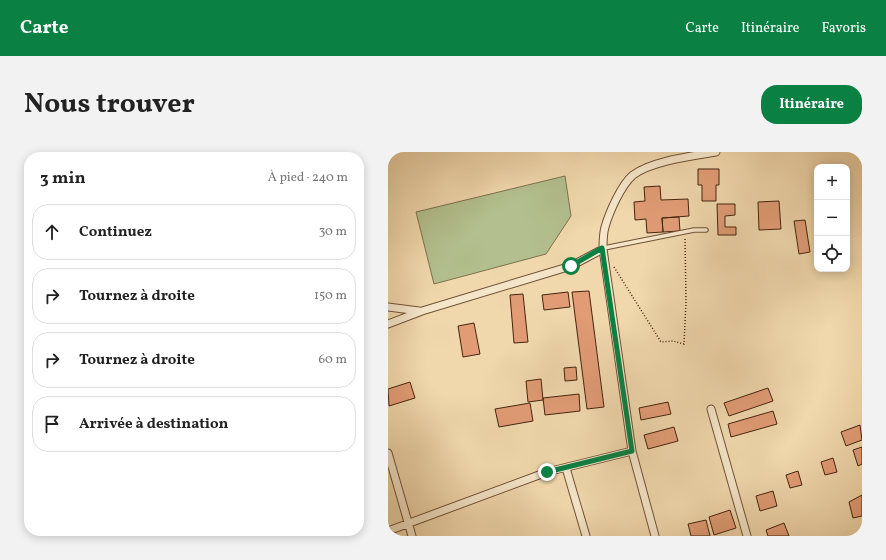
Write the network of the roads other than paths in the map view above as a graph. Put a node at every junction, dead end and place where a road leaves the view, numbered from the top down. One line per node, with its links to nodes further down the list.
1 (716, 152): 3 (street)
2 (706, 230): 3 (lane)
3 (602, 248): 5 (street); 8 (street)
4 (388, 307): 5 (street)
5 (422, 311): 6 (street)
6 (388, 324)
7 (711, 409): 16 (street)
8 (632, 451): 10 (street); 15 (street)
9 (388, 454): 11 (street)
10 (566, 468): 11 (street); 14 (street)
11 (410, 525): 12 (street); 13 (street)
12 (388, 531)
13 (412, 536)
14 (586, 536)
15 (655, 536)
16 (747, 536)

